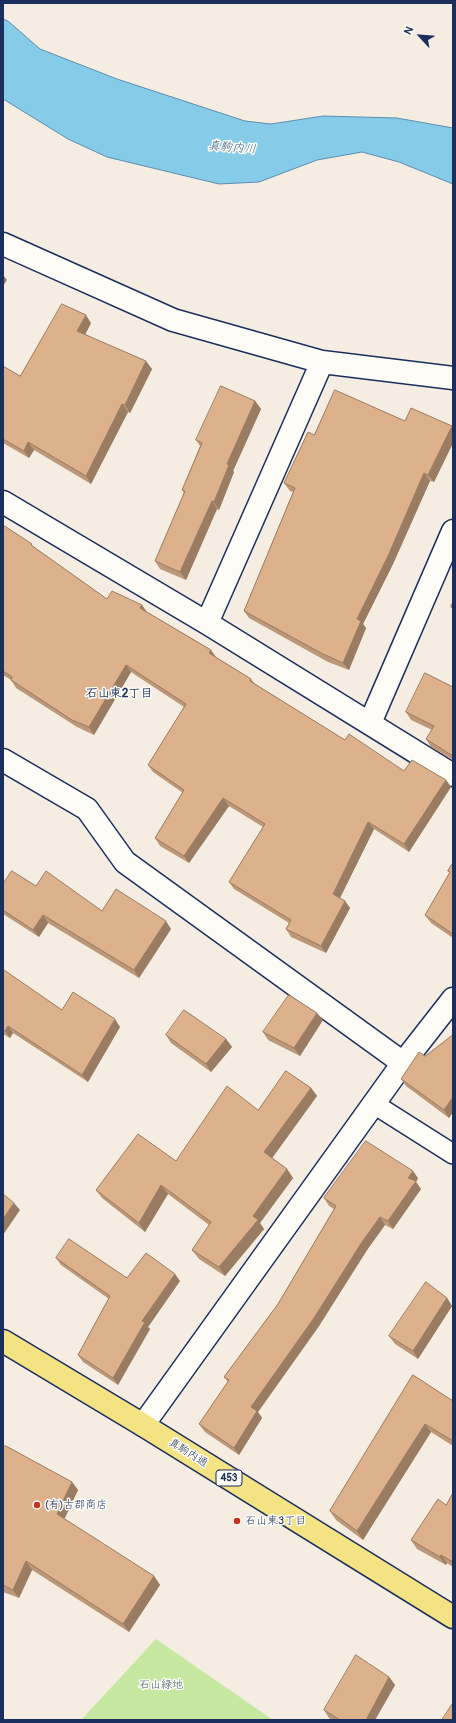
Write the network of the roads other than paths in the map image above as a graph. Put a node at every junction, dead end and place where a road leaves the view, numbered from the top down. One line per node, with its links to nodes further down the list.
1 (3, 244): 2 (street)
2 (322, 362): 3 (street); 6 (street)
3 (453, 378)
4 (3, 502): 6 (street)
5 (453, 531): 7 (street)
6 (207, 623): 7 (street)
7 (370, 723): 9 (street)
8 (3, 760): 11 (street)
9 (453, 775)
10 (453, 999): 11 (street)
11 (403, 1063): 12 (street)
12 (374, 1104): 13 (lane); 15 (street)
13 (453, 1154)
14 (3, 1340): 15 (highway, 真駒内通 / 453)
15 (143, 1425): 16 (highway, 真駒内通 / 453)
16 (453, 1617)

